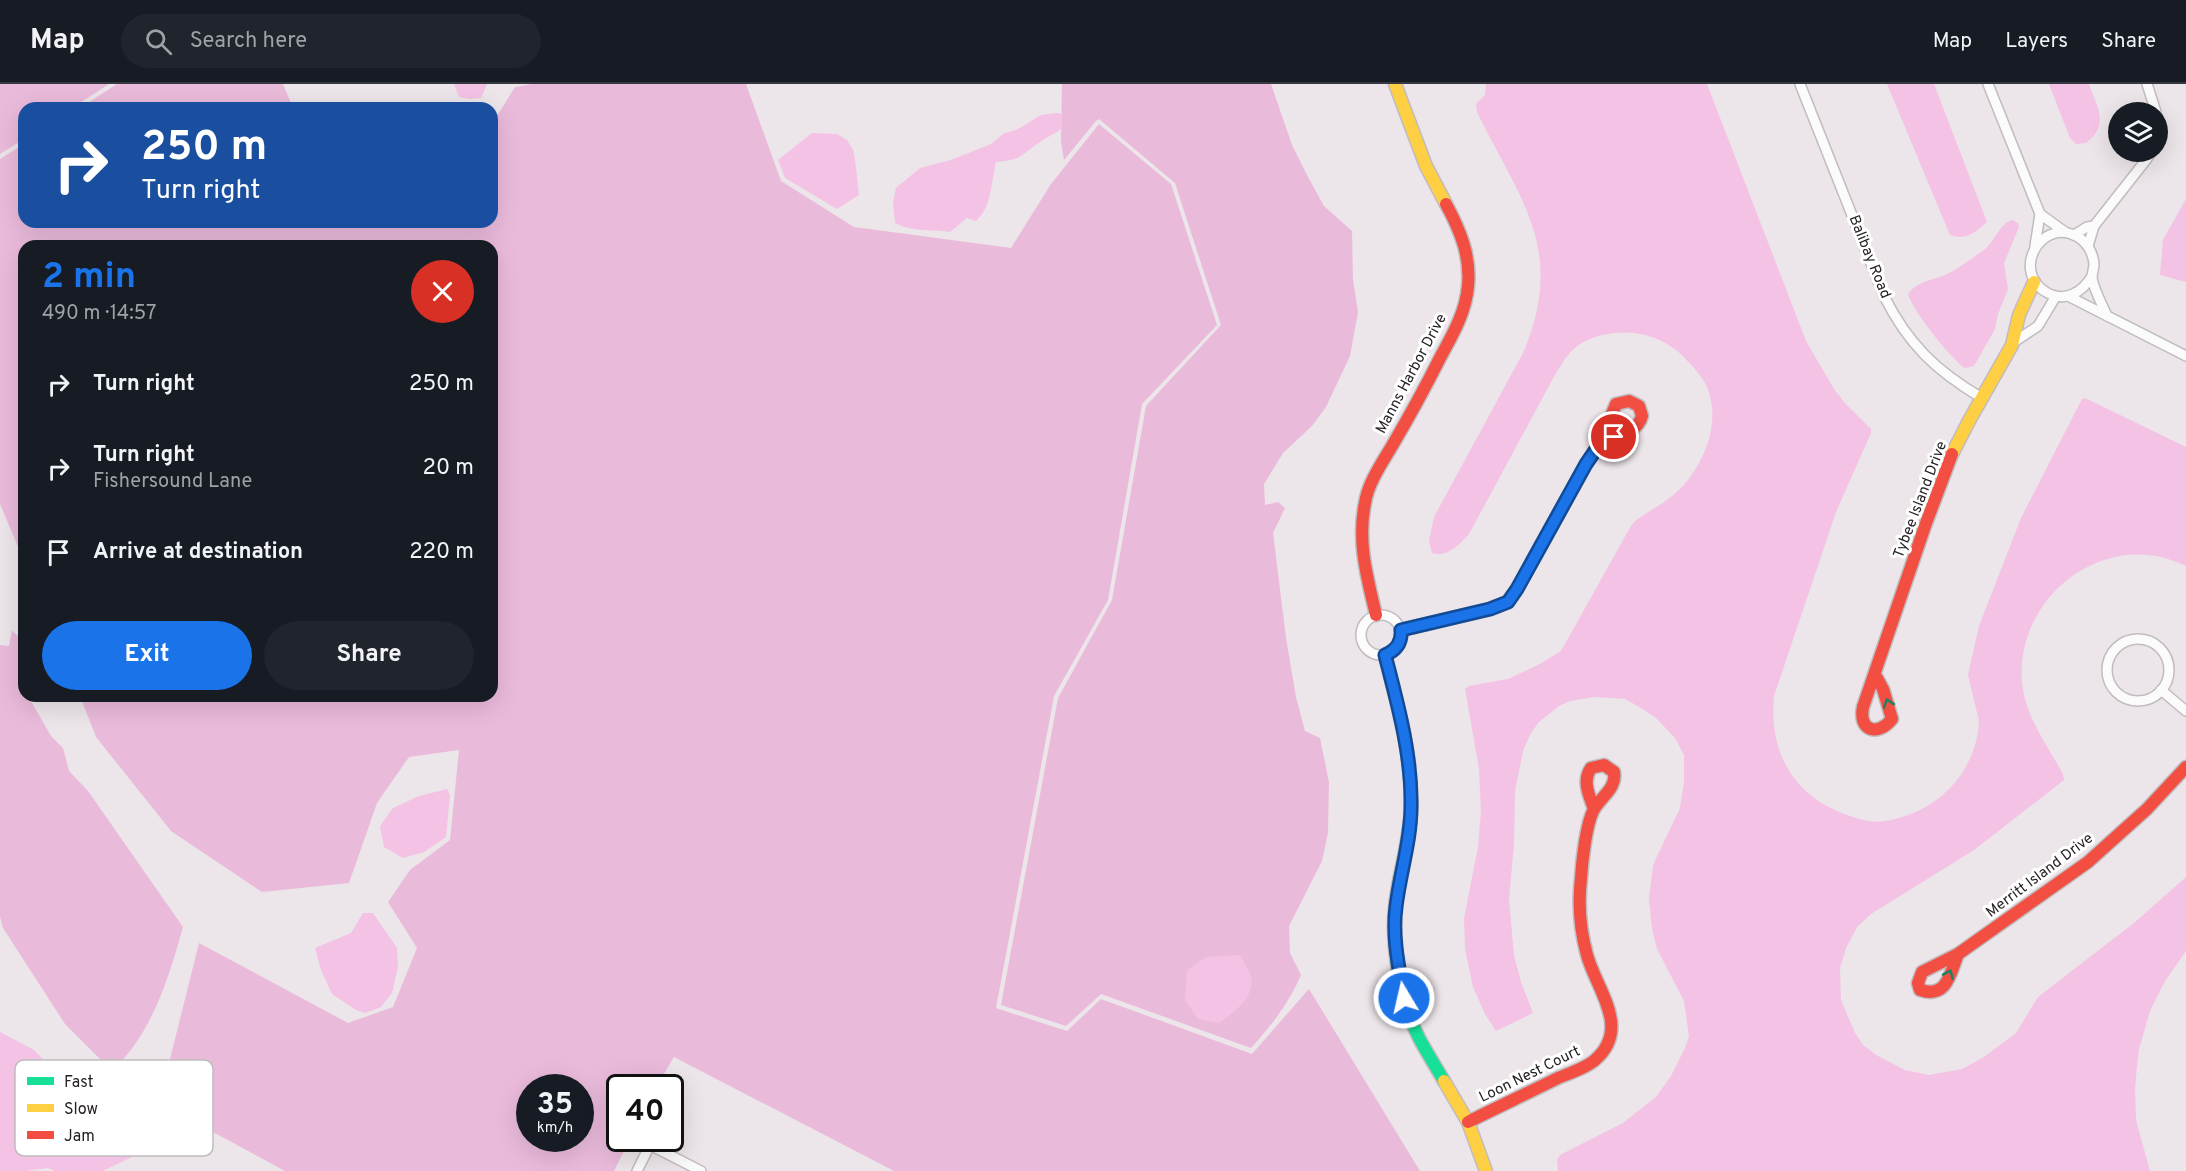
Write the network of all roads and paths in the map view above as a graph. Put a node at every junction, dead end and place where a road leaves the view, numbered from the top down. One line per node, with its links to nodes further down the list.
1 (1395, 84): 23 (street, Manns Harbor Drive)
2 (1800, 84): 21 (street, Balibay Road)
3 (1988, 84): 7 (street)
4 (2147, 84): 5 (street)
5 (2153, 102)
6 (2144, 162): 8 (street)
7 (2040, 214): 9 (street); 10 (street)
8 (2094, 225): 9 (street); 11 (street)
9 (2069, 234): 10 (street); 11 (street)
10 (2036, 246): 13 (street)
11 (2088, 246): 12 (street)
12 (2092, 276): 15 (street); 16 (street)
13 (2034, 282): 14 (street); 17 (street, Tybee Island Drive)
14 (2056, 296): 15 (street); 18 (street, Tybee Island Drive)
15 (2068, 296): 16 (street)
16 (2107, 316): 20 (street)
17 (2019, 319): 18 (street); 19 (street, Tybee Island Drive)
18 (2036, 328): 19 (street, Tybee Island Drive)
19 (2014, 342): 21 (street, Tybee Island Drive)
20 (2186, 356)
21 (1982, 398): 26 (street, Tybee Island Drive)
22 (1601, 442): 24 (street)
23 (1376, 615): 24 (street); 25 (street)
24 (1401, 630): 25 (street)
25 (1385, 655): 32 (street)
26 (1876, 678)
27 (2161, 690): 27 (street); 28 (street)
28 (2186, 711)
29 (2186, 767): 31 (street, Merritt Island Drive)
30 (1594, 809): 32 (street, Loon Nest Court)
31 (1958, 954)
32 (1468, 1122): 35 (street)
33 (637, 1171): 34 (street)
34 (701, 1171)
35 (1486, 1171)

